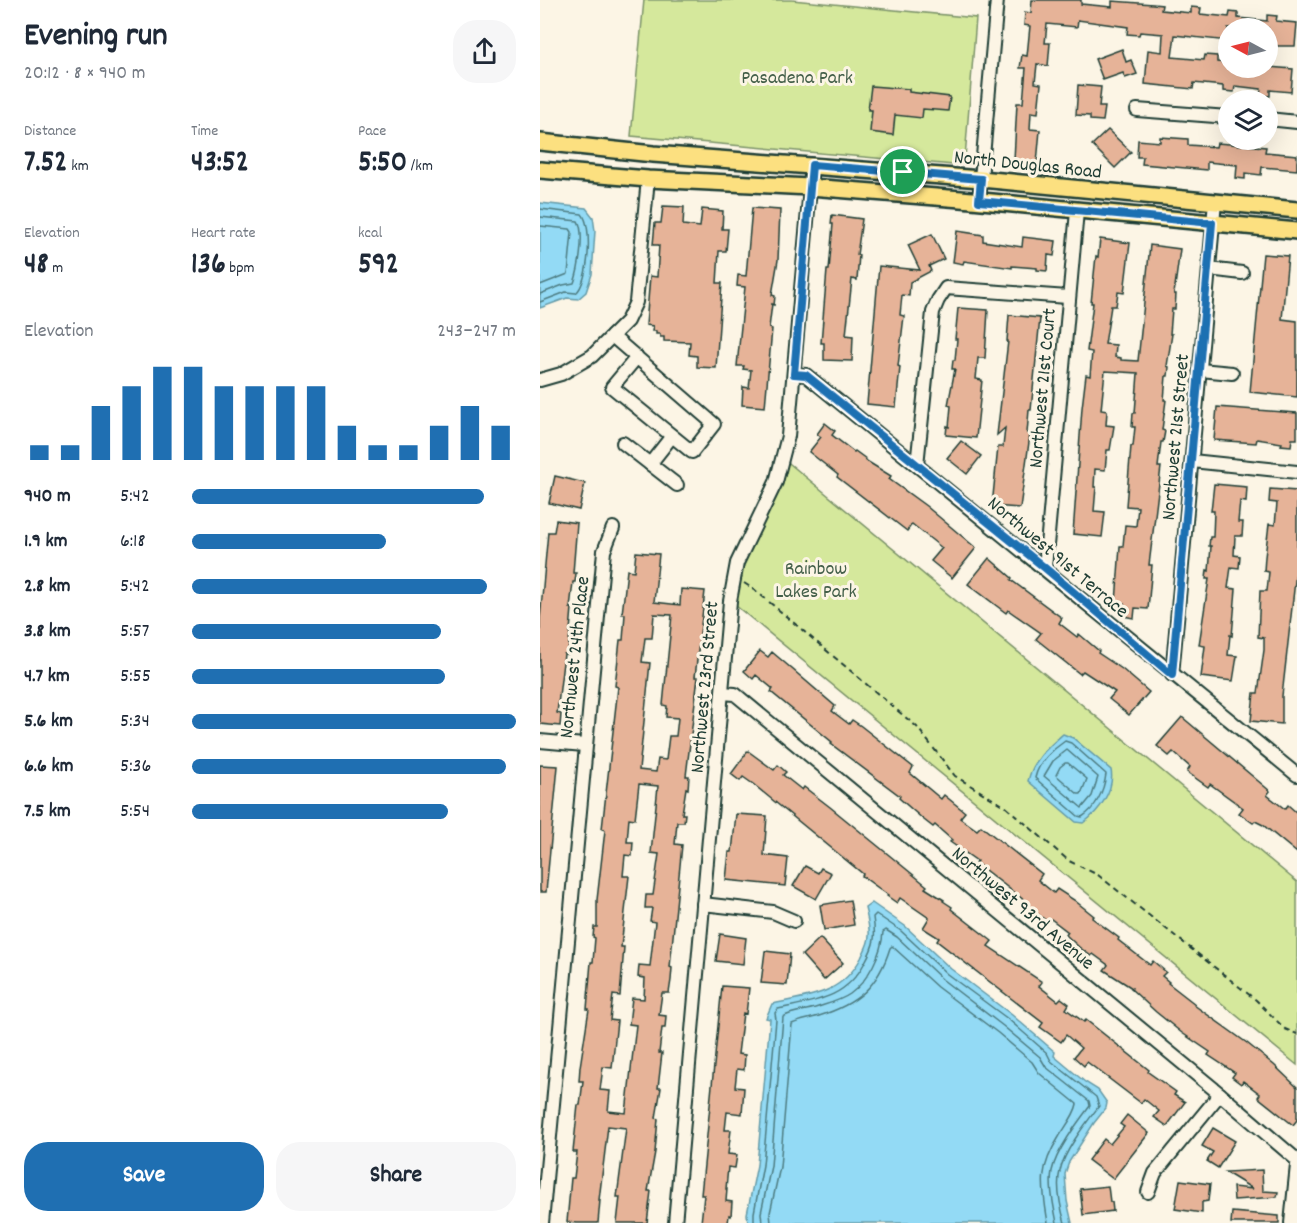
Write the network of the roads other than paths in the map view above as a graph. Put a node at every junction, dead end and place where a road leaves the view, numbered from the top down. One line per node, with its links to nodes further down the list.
1 (997, 0): 10 (street)
2 (1137, 110): 3 (street)
3 (1218, 116)
4 (1278, 120): 5 (street)
5 (1297, 122)
6 (540, 142): 7 (main road, North Douglas Road)
7 (812, 165): 10 (main road, North Douglas Road); 11 (street, Northwest 23rd Street)
8 (540, 170): 9 (main road)
9 (648, 179): 11 (main road); 21 (street)
10 (981, 179): 12 (street); 13 (main road, North Douglas Road)
11 (810, 188): 12 (main road); 25 (street, Northwest 23rd Street)
12 (979, 201): 15 (main road)
13 (1215, 202): 14 (main road, North Douglas Road); 16 (street, Northwest 21st Street)
14 (1297, 210)
15 (1077, 211): 16 (main road); 20 (street, Northwest 21st Court)
16 (1212, 223): 17 (main road); 18 (street, Northwest 21st Street)
17 (1297, 231)
18 (1209, 269): 19 (street); 23 (street, Northwest 21st Street)
19 (1242, 273)
20 (1068, 297): 31 (street); 35 (street, Northwest 21st Court)
21 (612, 336): 22 (street); 26 (street)
22 (637, 357): 27 (street); 27 (street)
23 (1200, 370): 24 (street); 29 (street, Northwest 21st Street)
24 (1232, 373)
25 (794, 374): 31 (street, Northwest 91st Terrace); 37 (street, Northwest 23rd Street)
26 (540, 380)
27 (672, 436): 30 (street)
28 (623, 442): 30 (street)
29 (1192, 461): 32 (street); 36 (street, Northwest 21st Street)
30 (650, 464): 33 (street)
31 (917, 465): 35 (street, Northwest 91st Terrace)
32 (1297, 472)
33 (677, 485)
34 (613, 528): 39 (street, Northwest 24th Place)
35 (1045, 568): 36 (street, Northwest 91st Terrace)
36 (1172, 675): 40 (street, Northwest 91st Terrace)
37 (722, 693): 41 (street, Northwest 23rd Street); 43 (street, Northwest 93rd Avenue)
38 (540, 741): 39 (street)
39 (584, 745): 47 (street, Northwest 24th Place)
40 (1297, 775)
41 (703, 904): 42 (street); 48 (street, Northwest 23rd Street)
42 (794, 921)
43 (1220, 1094): 44 (street, Northwest 93rd Avenue); 46 (street)
44 (1297, 1160)
45 (1297, 1165): 49 (street)
46 (1148, 1192)
47 (542, 1223)
48 (675, 1223)
49 (1291, 1223)

